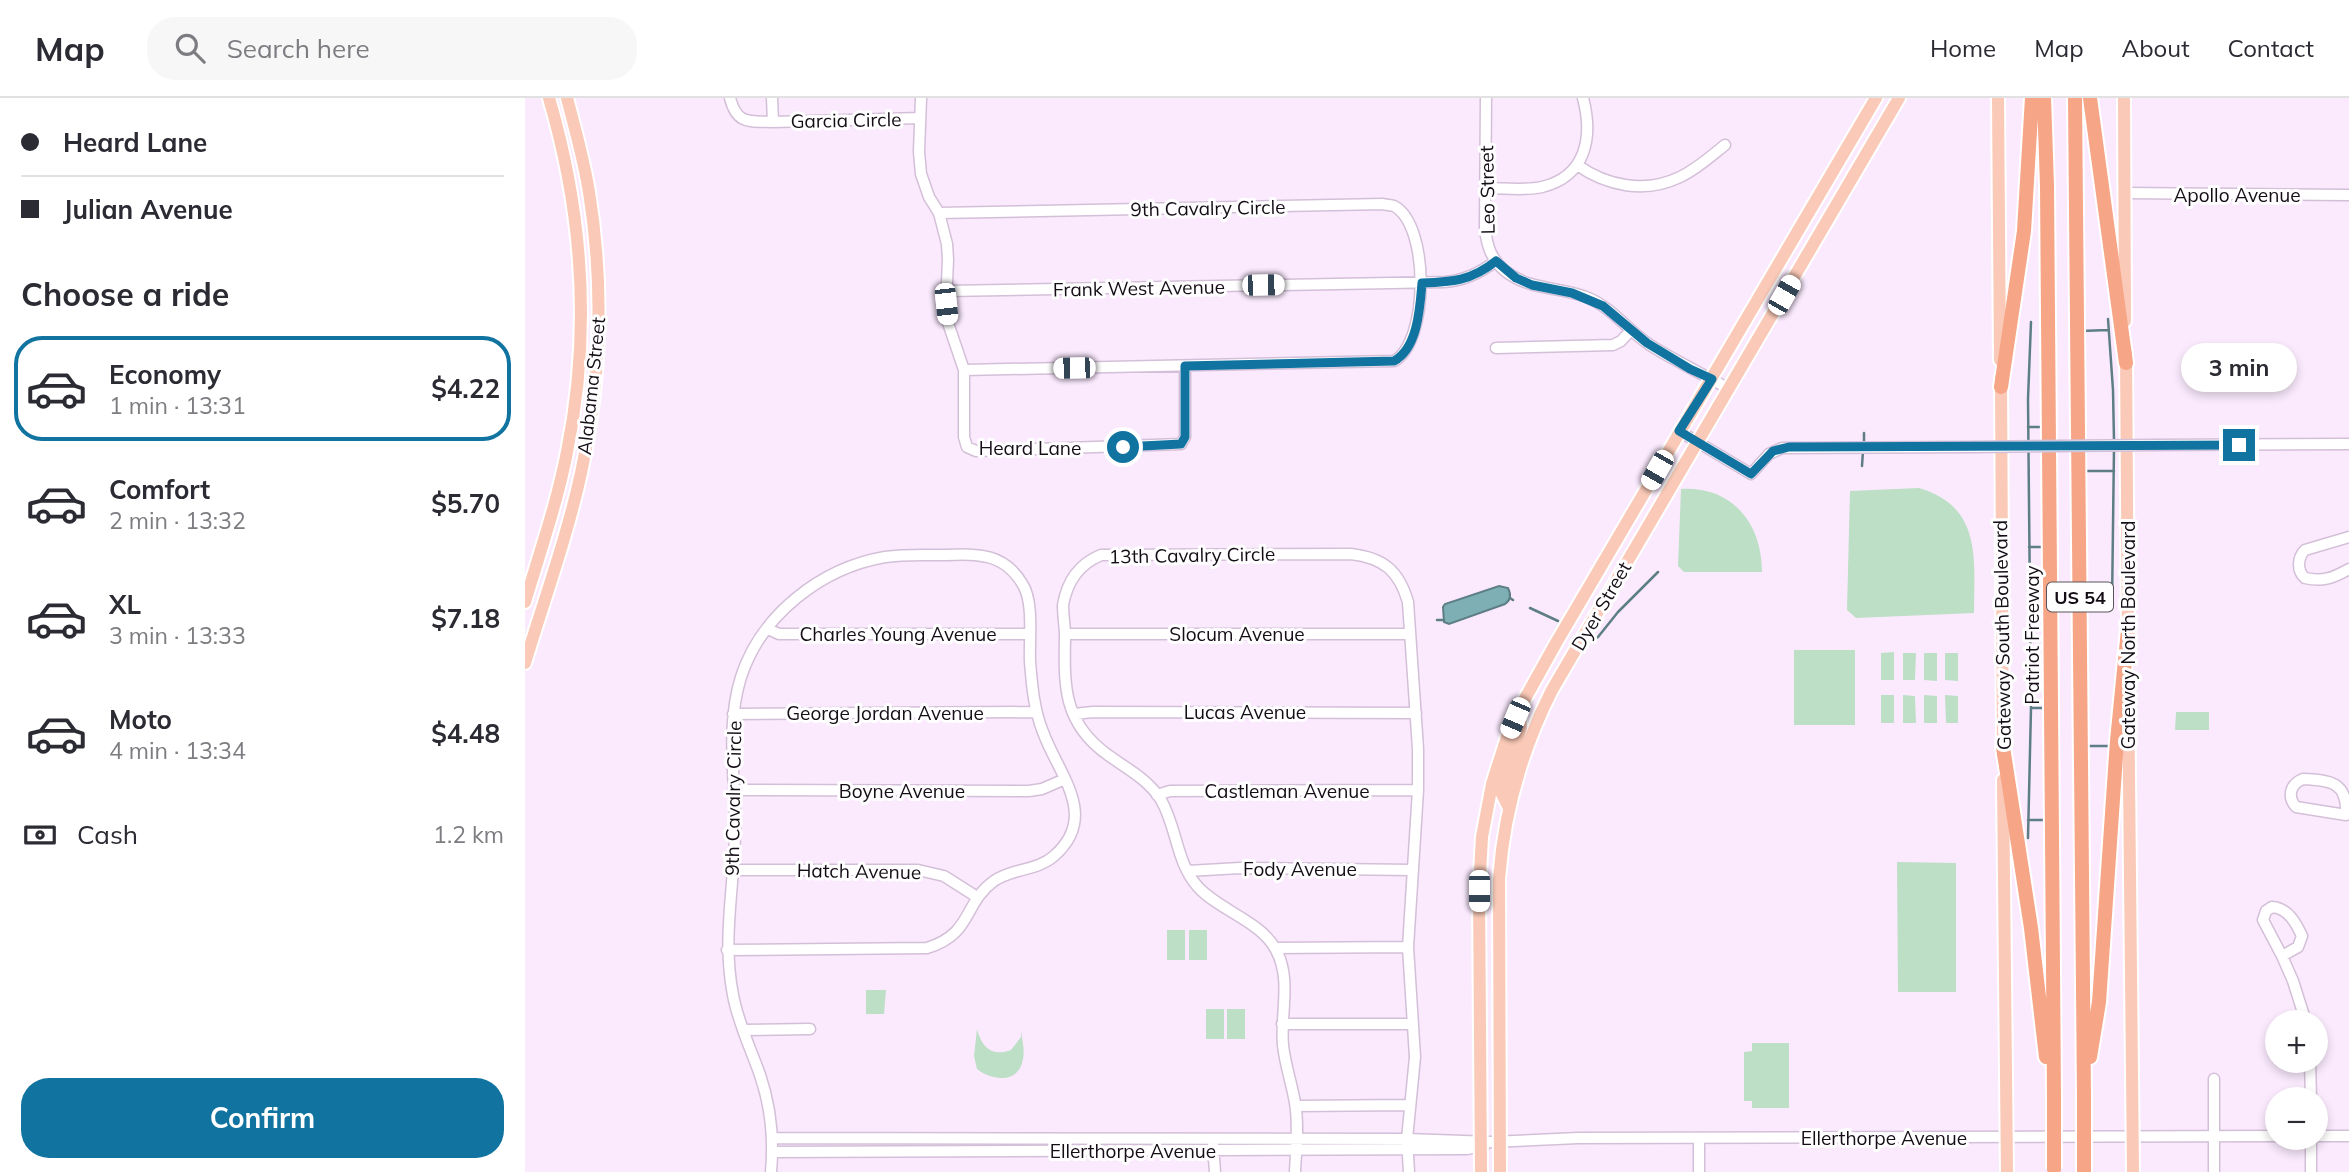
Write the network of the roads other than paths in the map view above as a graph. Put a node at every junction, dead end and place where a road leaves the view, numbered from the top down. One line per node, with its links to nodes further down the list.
1 (549, 98): 16 (main road, Alabama Street)
2 (730, 98): 18 (street, Garcia Circle)
3 (772, 98): 18 (street)
4 (921, 98): 17 (street)
5 (1486, 98): 23 (street, Leo Street)
6 (1583, 98): 22 (street)
7 (1878, 98): 15 (main road); 35 (main road, Dyer Street)
8 (1998, 98): 36 (main road, Gateway South Boulevard)
9 (2032, 98): 36 (highway)
10 (2044, 98): 78 (highway, Patriot Freeway / US 54)
11 (2075, 98): 79 (highway, US 54)
12 (2090, 98): 32 (highway)
13 (2124, 98): 24 (main road, Gateway North Boulevard)
14 (568, 102): 16 (street, Alabama Street); 19 (main road, Alabama Street)
15 (1896, 102): 37 (main road, Dyer Street)
16 (553, 111): 21 (main road, Alabama Street)
17 (920, 118): 18 (street, Garcia Circle); 26 (street)
18 (773, 122)
19 (579, 145): 21 (street); 51 (main road, Alabama Street)
20 (1725, 145): 22 (street)
21 (563, 149): 45 (main road, Alabama Street)
22 (1577, 164): 23 (street)
23 (1486, 188): 27 (street, Leo Street)
24 (2124, 193): 25 (street, Apollo Avenue); 32 (main road, Gateway North Boulevard)
25 (2349, 195)
26 (939, 213): 28 (street, 9th Cavalry Circle); 29 (street)
27 (1496, 261): 28 (street, Frank West Avenue); 30 (street, Leo Street)
28 (1422, 283): 29 (street, Frank West Avenue); 33 (street, 9th Cavalry Circle)
29 (946, 291): 34 (street)
30 (1631, 330): 31 (street); 35 (street, Leo Street)
31 (1496, 348)
32 (2126, 363): 47 (main road, Gateway North Boulevard)
33 (1185, 366): 34 (street); 34 (street, Heard Lane)
34 (964, 370)
35 (1712, 379): 37 (street, Leo Street); 38 (main road, Dyer Street)
36 (2001, 387): 57 (main road, Gateway South Boulevard)
37 (1729, 389): 39 (main road, Dyer Street)
38 (1679, 431): 39 (street); 41 (main road, Dyer Street)
39 (1696, 441): 40 (street, bridge); 42 (main road, Dyer Street)
40 (2349, 444)
41 (1635, 509): 42 (main road); 56 (main road, Dyer Street)
42 (1653, 518): 62 (main road, Dyer Street)
43 (2349, 537): 44 (street)
44 (2349, 569)
45 (525, 602)
46 (768, 628): 48 (street, Charles Young Avenue); 48 (street, 9th Cavalry Circle); 54 (street, 9th Cavalry Circle)
47 (2128, 630): 79 (highway); 82 (main road, Gateway North Boulevard)
48 (1029, 634): 52 (street, 9th Cavalry Circle)
49 (1065, 634): 50 (street, Slocum Avenue); 50 (street, 13th Cavalry Circle); 55 (street, 13th Cavalry Circle)
50 (1410, 634): 53 (street, 13th Cavalry Circle)
51 (525, 663)
52 (1036, 712): 54 (street, George Jordan Avenue); 58 (street, 9th Cavalry Circle)
53 (1416, 713): 55 (street, Lucas Avenue); 60 (street, 13th Cavalry Circle)
54 (733, 714): 59 (street, 9th Cavalry Circle)
55 (1074, 714): 61 (street, 13th Cavalry Circle)
56 (1515, 718): 62 (main road); 92 (main road, Dyer Street)
57 (2003, 747): 78 (highway); 86 (main road, Gateway South Boulevard)
58 (1065, 779): 59 (street, Boyne Avenue); 67 (street, 9th Cavalry Circle)
59 (735, 790): 64 (street, 9th Cavalry Circle)
60 (1418, 790): 61 (street, Castleman Avenue); 65 (street, 13th Cavalry Circle)
61 (1157, 794): 66 (street, 13th Cavalry Circle)
62 (1508, 807): 92 (main road, Dyer Street)
63 (2347, 816): 63 (street)
64 (734, 870): 67 (street, Hatch Avenue); 70 (street, 9th Cavalry Circle)
65 (1413, 870): 66 (street, Fody Avenue); 68 (street, 13th Cavalry Circle)
66 (1188, 872): 69 (street, 13th Cavalry Circle)
67 (977, 897): 70 (street, 9th Cavalry Circle)
68 (1408, 947): 69 (street); 74 (street, 13th Cavalry Circle)
69 (1275, 948): 73 (street)
70 (727, 950): 75 (street, 9th Cavalry Circle)
71 (2282, 956): 71 (street); 72 (street)
72 (2302, 1010)
73 (1282, 1024): 74 (street); 81 (street)
74 (1412, 1024): 80 (street, 13th Cavalry Circle)
75 (743, 1030): 76 (street); 88 (street, 9th Cavalry Circle)
76 (810, 1030)
77 (2214, 1079): 83 (street)
78 (2054, 1091): 106 (highway, Patriot Freeway / US 54, bridge)
79 (2084, 1097): 107 (highway, US 54, bridge)
80 (1409, 1105): 81 (street); 93 (street, 13th Cavalry Circle)
81 (1296, 1106): 90 (street)
82 (2133, 1136): 83 (street, Ellerthorpe Avenue); 86 (street, Ellerthorpe Avenue); 108 (main road, Gateway North Boulevard)
83 (2214, 1136): 84 (street, Ellerthorpe Avenue); 109 (street)
84 (2265, 1136)
85 (2349, 1136): 87 (street)
86 (2006, 1137): 91 (street, Ellerthorpe Avenue); 105 (main road, Gateway South Boulevard)
87 (2328, 1137)
88 (773, 1138): 89 (street, Ellerthorpe Avenue); 97 (street, 9th Cavalry Circle)
89 (1213, 1139): 90 (street, Ellerthorpe Avenue); 96 (street)
90 (1296, 1139): 93 (street, Ellerthorpe Avenue); 94 (street)
91 (1699, 1139): 92 (street, Ellerthorpe Avenue); 104 (street)
92 (1488, 1142): 93 (street, Ellerthorpe Avenue); 102 (main road, Dyer Street); 103 (main road, Dyer Street)
93 (1407, 1144): 94 (street, Ellerthorpe Avenue); 101 (street, 13th Cavalry Circle)
94 (1296, 1150): 96 (street, Ellerthorpe Avenue); 100 (street)
95 (2312, 1150): 110 (street)
96 (1214, 1151): 97 (street, Ellerthorpe Avenue); 99 (street)
97 (773, 1152): 98 (street, 9th Cavalry Circle)
98 (771, 1172)
99 (1215, 1172)
100 (1295, 1172)
101 (1409, 1172)
102 (1481, 1172)
103 (1500, 1172)
104 (1699, 1172)
105 (2007, 1172)
106 (2054, 1172)
107 (2084, 1172)
108 (2133, 1172)
109 (2214, 1172)
110 (2311, 1172)

